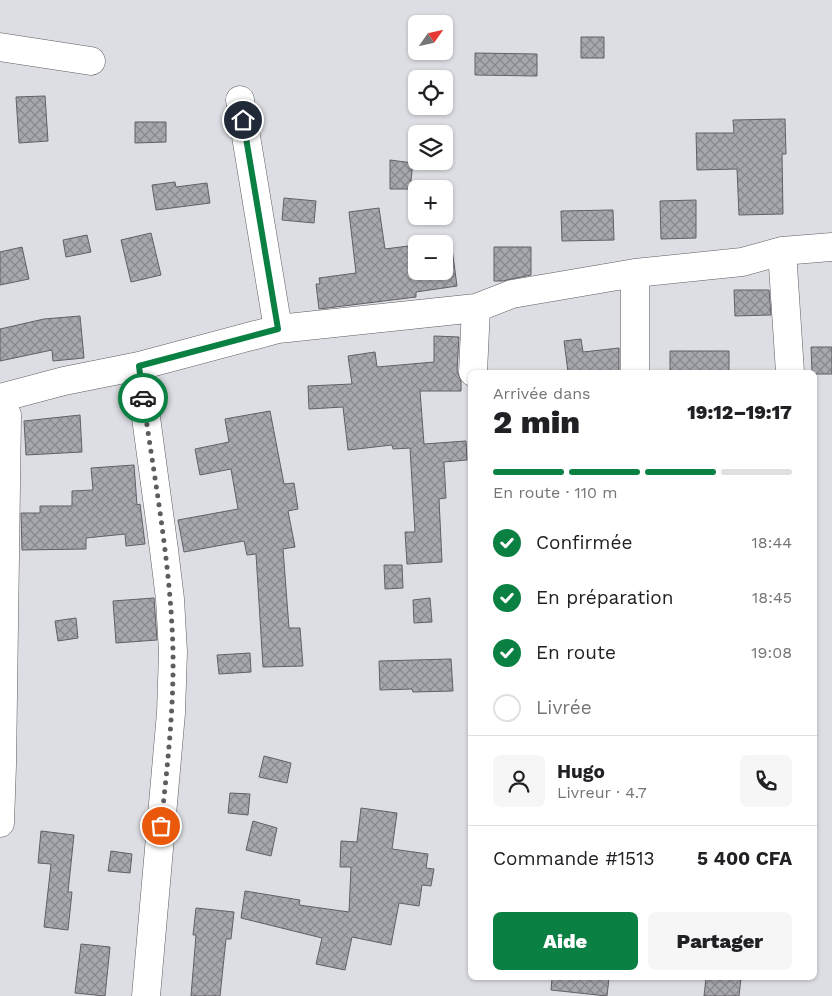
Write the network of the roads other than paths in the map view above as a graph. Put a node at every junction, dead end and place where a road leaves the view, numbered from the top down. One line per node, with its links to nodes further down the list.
1 (0, 47): 2 (street)
2 (91, 61)
3 (240, 100): 8 (street)
4 (832, 247): 5 (street)
5 (782, 251): 6 (street); 12 (street)
6 (635, 272): 7 (street); 11 (street)
7 (476, 308): 8 (street); 10 (street)
8 (278, 329): 9 (street)
9 (139, 366): 13 (street); 16 (street)
10 (473, 370)
11 (635, 370)
12 (790, 370)
13 (0, 398)
14 (0, 409): 15 (street)
15 (0, 823)
16 (146, 996)

